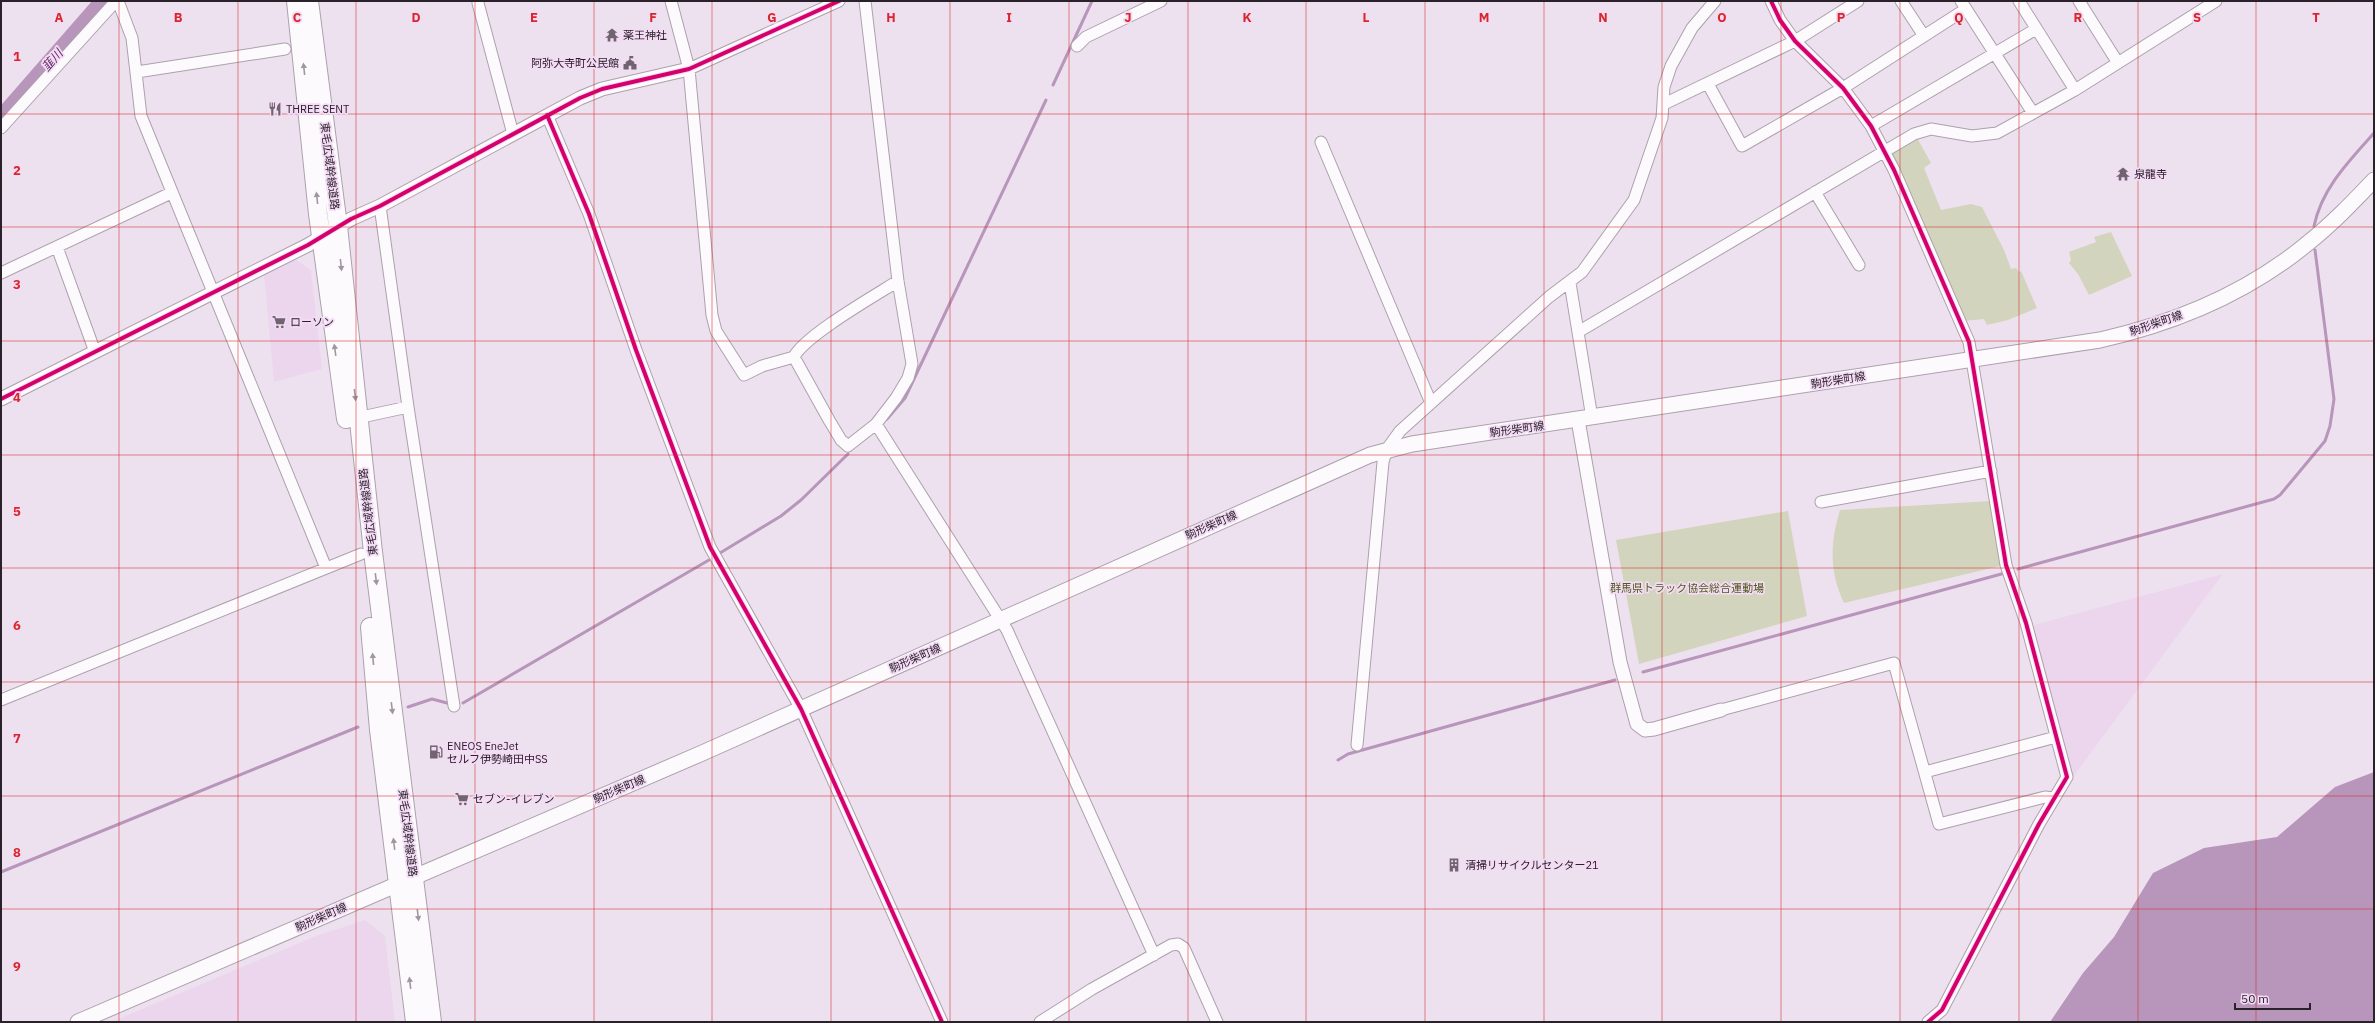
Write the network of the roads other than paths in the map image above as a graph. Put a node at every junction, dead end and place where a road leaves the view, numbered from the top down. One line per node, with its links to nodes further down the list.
1 (117, 1): 25 (street); 33 (street)
2 (296, 1): 42 (highway, 東毛広域幹線道路, one-way to 2)
3 (309, 1): 41 (highway, 東毛広域幹線道路)
4 (670, 1): 24 (street)
5 (839, 1): 24 (street)
6 (865, 1): 46 (street)
7 (1161, 1): 20 (street)
8 (1716, 1): 29 (street)
9 (1771, 1): 19 (street)
10 (1858, 1): 19 (street)
11 (1901, 1): 18 (street)
12 (2019, 1): 17 (street)
13 (2079, 1): 23 (street)
14 (2216, 1): 23 (street)
15 (478, 3): 34 (street)
16 (1964, 5): 18 (street); 22 (street)
17 (2036, 29): 22 (street); 28 (street)
18 (1924, 36): 27 (street)
19 (1795, 41): 26 (street); 27 (street)
20 (1077, 46)
21 (285, 49): 25 (street)
22 (1996, 54): 30 (street); 32 (street)
23 (2118, 63): 28 (street)
24 (689, 69): 31 (street); 51 (street)
25 (137, 72): 39 (street)
26 (1708, 84): 27 (street); 29 (street)
27 (1843, 88): 32 (street)
28 (2075, 90): 30 (street)
29 (1664, 104): 47 (street)
30 (2033, 113): 36 (street)
31 (547, 115): 34 (street); 67 (street)
32 (1871, 126): 36 (street)
33 (1, 128)
34 (513, 134): 40 (street)
35 (1321, 142): 54 (street)
36 (1885, 151): 38 (street); 52 (street)
37 (2374, 180): 52 (main road, 駒形柴町線)
38 (1816, 192): 44 (street); 49 (street)
39 (171, 193): 43 (street); 48 (street)
40 (380, 206): 41 (street); 55 (street)
41 (338, 226): 42 (street); 56 (highway, 東毛広域幹線道路, one-way to 56)
42 (321, 237): 48 (street); 62 (highway, 東毛広域幹線道路, one-way to 42)
43 (57, 247): 45 (street); 50 (street)
44 (1858, 265)
45 (1, 273)
46 (898, 281): 51 (street); 58 (street)
47 (1570, 283): 49 (street); 54 (street)
48 (214, 292): 50 (street); 63 (street)
49 (1578, 332): 57 (street)
50 (95, 352): 53 (street)
51 (794, 357): 58 (street)
52 (1972, 358): 57 (main road, 駒形柴町線); 60 (street)
53 (1, 399)
54 (1431, 403): 59 (street)
55 (408, 407): 56 (street); 66 (street)
56 (357, 418): 73 (highway, 東毛広域幹線道路, one-way to 73)
57 (1585, 419): 59 (main road, 駒形柴町線); 68 (street)
58 (876, 424): 64 (street)
59 (1387, 449): 64 (main road, 駒形柴町線); 70 (street)
60 (1990, 471): 61 (street); 69 (street)
61 (1821, 502)
62 (361, 554): 63 (street); 73 (highway, 東毛広域幹線道路, one-way to 62)
63 (326, 568): 65 (street)
64 (1000, 619): 67 (main road, 駒形柴町線); 74 (street)
65 (1, 700)
66 (454, 706)
67 (801, 709): 73 (main road, 駒形柴町線); 78 (street)
68 (1722, 710): 71 (street)
69 (2056, 737): 71 (street); 72 (street)
70 (1357, 745)
71 (1925, 772): 72 (street)
72 (2053, 798): 81 (street)
73 (406, 879): 75 (main road, 駒形柴町線); 76 (highway, 東毛広域幹線道路, one-way to 73); 77 (highway, 東毛広域幹線道路, one-way to 77)
74 (1154, 955): 79 (street); 80 (street)
75 (78, 1022)
76 (415, 1022)
77 (432, 1022)
78 (942, 1022)
79 (1040, 1022)
80 (1217, 1022)
81 (1928, 1022)

